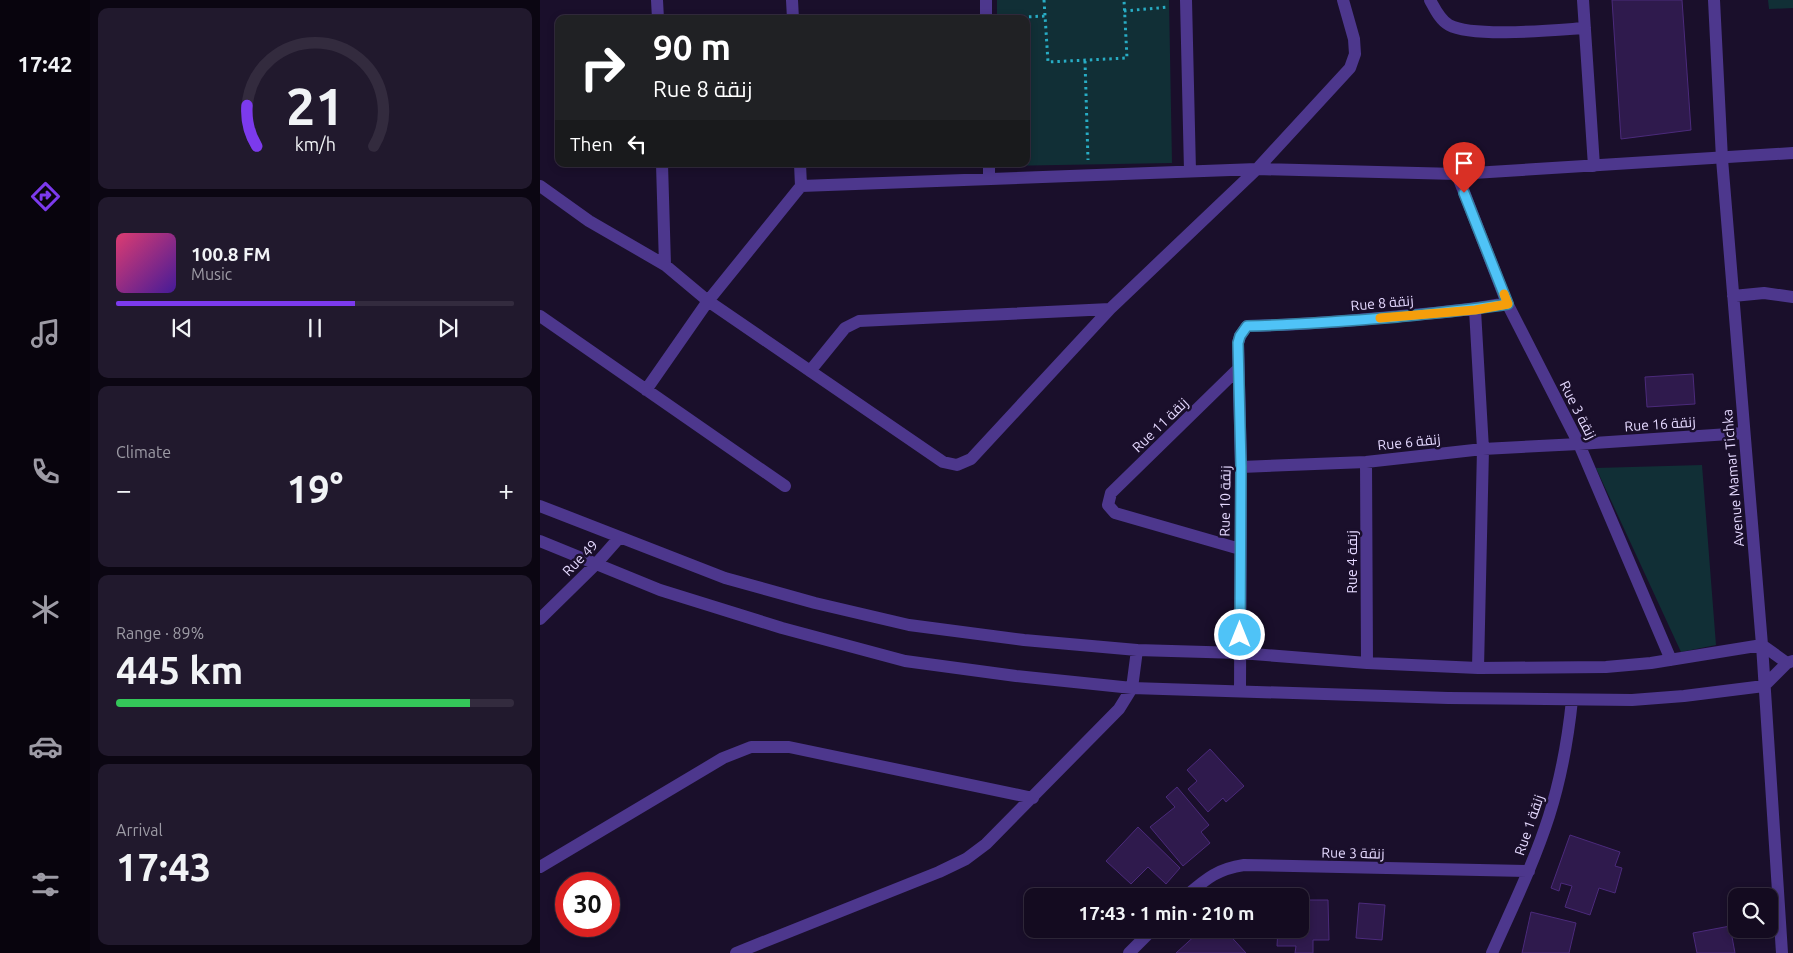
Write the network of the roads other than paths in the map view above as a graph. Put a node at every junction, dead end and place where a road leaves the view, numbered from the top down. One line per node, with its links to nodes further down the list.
1 (657, 0): 9 (street)
2 (792, 0): 10 (street)
3 (986, 0): 11 (street)
4 (1186, 0): 20 (street)
5 (1343, 0): 19 (street)
6 (1430, 0): 12 (street)
7 (1583, 0): 12 (street)
8 (1714, 0): 14 (street, Avenue Mamar Tichka)
9 (658, 15)
10 (793, 15)
11 (986, 15)
12 (1585, 28): 15 (street)
13 (1793, 153): 14 (street)
14 (1722, 159): 15 (street); 26 (street, Avenue Mamar Tichka)
15 (1594, 166): 21 (street)
16 (662, 167): 25 (street)
17 (800, 167): 24 (street)
18 (989, 167): 22 (street)
19 (1257, 169): 20 (street); 21 (street); 30 (street)
20 (1190, 171): 22 (street)
21 (1457, 174): 29 (street, Rue 3 زنقة)
22 (989, 179): 24 (street)
23 (540, 186): 25 (street)
24 (801, 186): 28 (street)
25 (665, 266): 28 (street)
26 (1733, 296): 27 (street); 37 (street, Avenue Mamar Tichka)
27 (1793, 297)
28 (708, 301): 35 (street); 36 (street)
29 (1508, 304): 31 (street, Rue 8 زنقة); 38 (street, Rue 3 زنقة)
30 (1110, 309): 35 (street); 35 (street)
31 (1475, 310): 33 (street, Rue 8 زنقة); 39 (street)
32 (540, 316): 36 (street)
33 (1259, 326): 34 (street, Rue 10 زنقة)
34 (1238, 369): 41 (street, Rue 10 زنقة); 46 (street, Rue 11 زنقة)
35 (810, 371)
36 (646, 390): 42 (street)
37 (1744, 433): 38 (street, Rue 16 زنقة); 49 (street, Avenue Mamar Tichka)
38 (1579, 444): 39 (street, Rue 6 زنقة); 52 (street, Rue 3 زنقة)
39 (1483, 449): 40 (street, Rue 6 زنقة); 55 (street)
40 (1366, 462): 41 (street, Rue 6 زنقة); 54 (street, Rue 4 زنقة)
41 (1241, 467): 46 (street, Rue 10 زنقة)
42 (785, 486)
43 (540, 506): 44 (street)
44 (619, 538): 47 (street, Rue 49); 50 (street)
45 (540, 541): 47 (street)
46 (1240, 549): 51 (street, Rue 10 زنقة)
47 (596, 564): 48 (street, Rue 49); 57 (street)
48 (540, 619)
49 (1762, 645): 52 (street); 53 (street); 56 (street, Avenue Mamar Tichka)
50 (1137, 650): 51 (street); 57 (street)
51 (1240, 653): 54 (street); 58 (street, Rue 10 زنقة)
52 (1672, 660): 55 (street)
53 (1790, 662): 56 (street)
54 (1367, 663): 55 (street)
55 (1478, 668)
56 (1764, 686): 59 (street); 68 (street, Avenue Mamar Tichka)
57 (1132, 688): 58 (street); 60 (street)
58 (1240, 690): 59 (street)
59 (1572, 700): 62 (street, Rue 1 زنقة)
60 (1033, 798): 61 (street); 65 (street)
61 (540, 867)
62 (1528, 871): 63 (street, Rue 3 زنقة); 67 (street, Rue 1 زنقة)
63 (1195, 888)
64 (1144, 938): 66 (street)
65 (736, 953)
66 (1130, 953)
67 (1492, 953)
68 (1782, 953)

